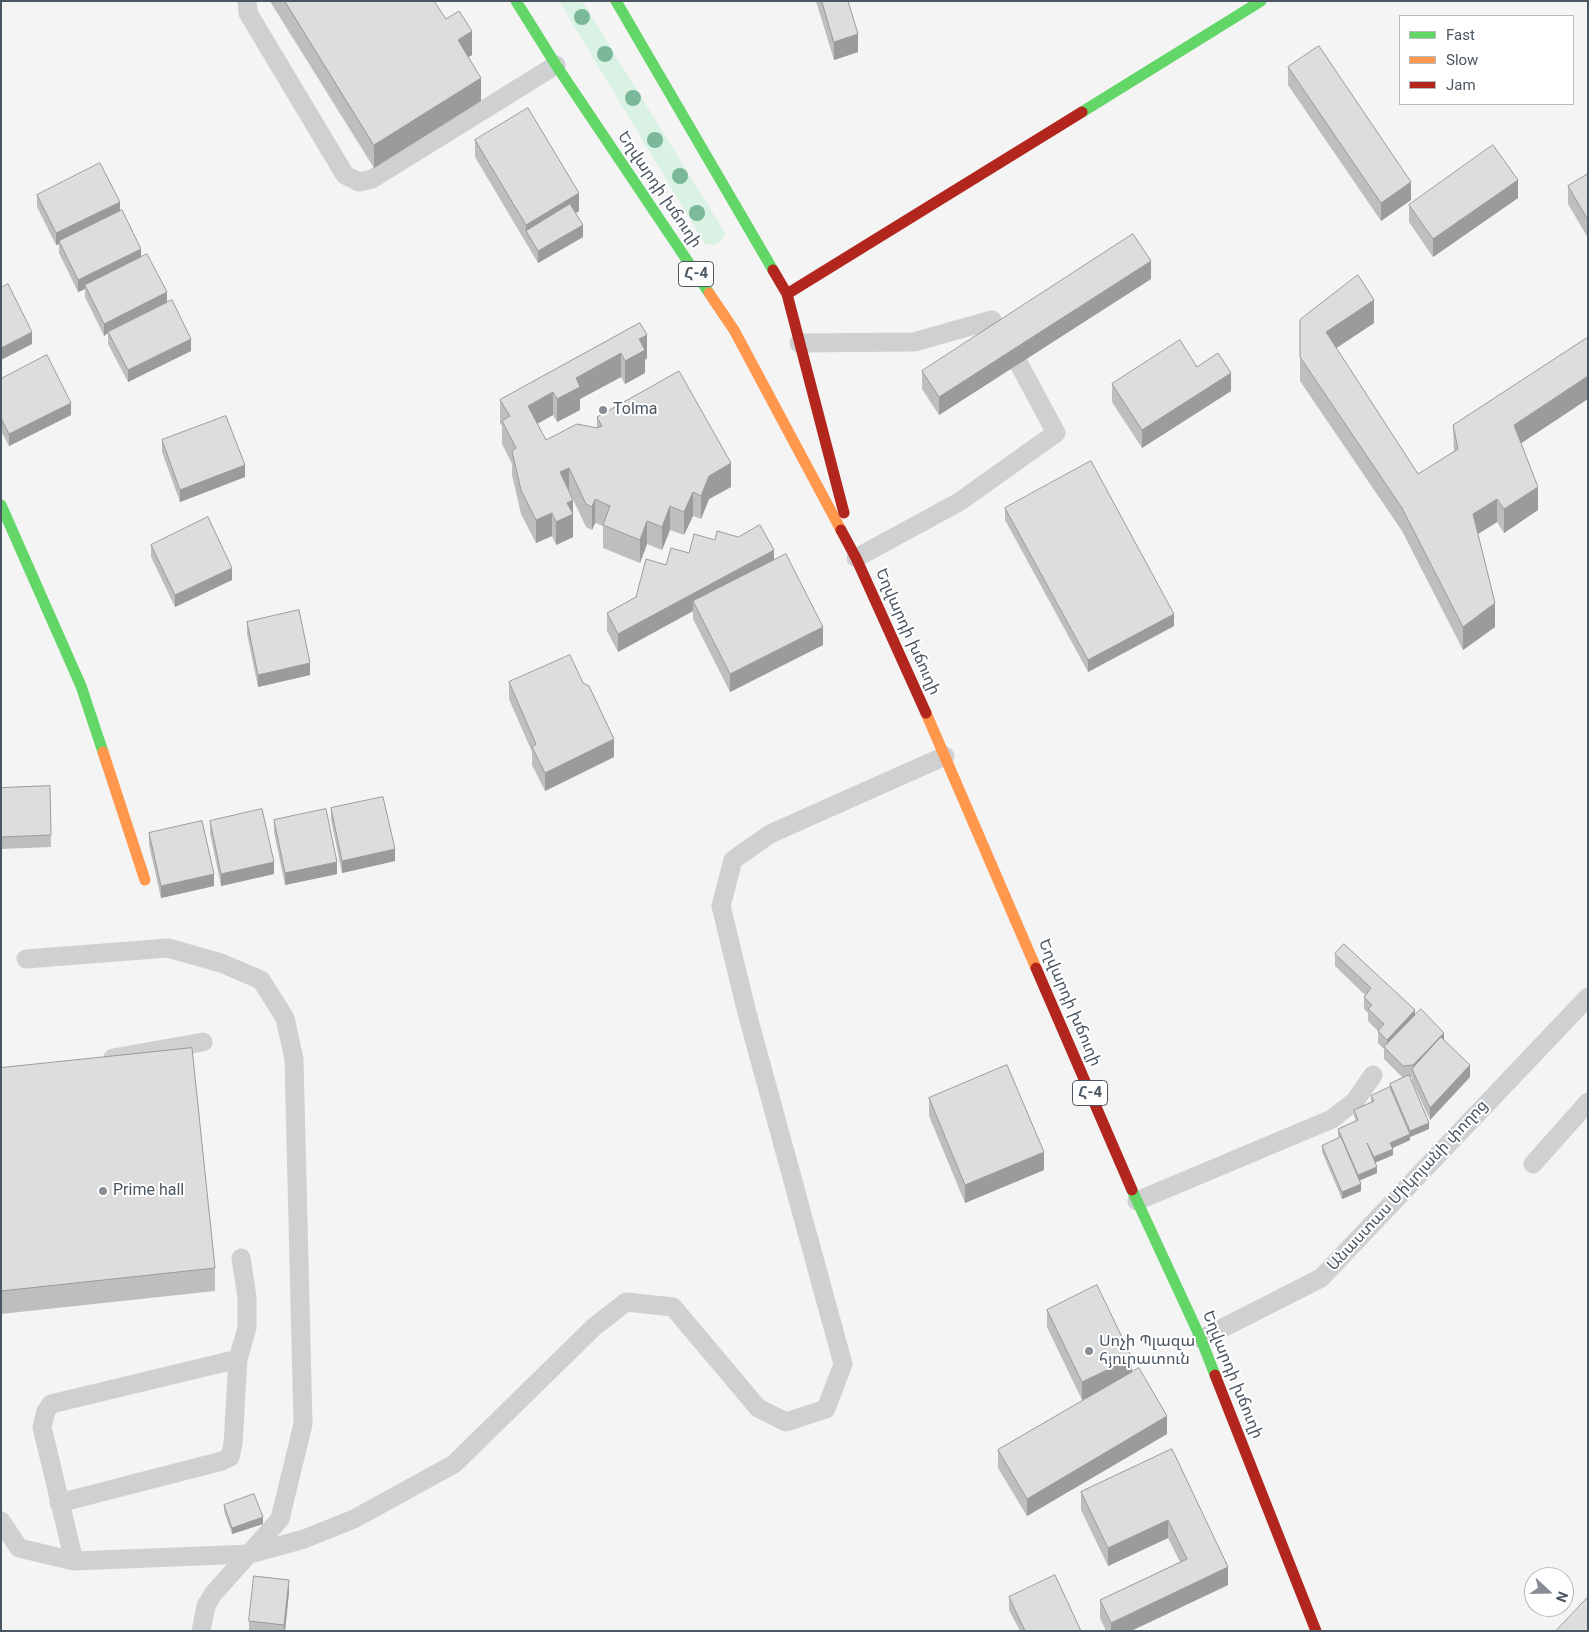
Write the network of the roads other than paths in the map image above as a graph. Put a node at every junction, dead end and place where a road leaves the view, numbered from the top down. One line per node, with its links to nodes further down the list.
1 (247, 1): 5 (lane)
2 (516, 1): 5 (main road, Եղվարդի խճուղի / Հ-4)
3 (616, 1): 6 (main road, Եղվարդի խճուղի / Հ-4)
4 (1261, 1): 6 (main road)
5 (556, 65): 11 (main road, Եղվարդի խճուղի / Հ-4)
6 (787, 294): 8 (main road, Եղվարդի խճուղի / Հ-4)
7 (1002, 337): 8 (lane)
8 (799, 343): 11 (main road, Եղվարդի խճուղի / Հ-4)
9 (1019, 364): 11 (lane)
10 (1, 505): 13 (main road)
11 (856, 558): 12 (main road, Եղվարդի խճուղի / Հ-4)
12 (945, 756): 21 (main road, Եղվարդի խճուղի / Հ-4); 27 (lane)
13 (145, 880)
14 (26, 959): 27 (lane)
15 (1588, 997): 23 (lane, Անաստաս Միկոյանի փողոց)
16 (202, 1042): 17 (lane)
17 (97, 1061)
18 (1373, 1076): 21 (lane)
19 (1588, 1102): 20 (lane)
20 (1533, 1164)
21 (1137, 1201): 23 (main road, Եղվարդի խճուղի / Հ-4)
22 (241, 1258): 24 (lane)
23 (1201, 1339): 30 (main road, Եղվարդի խճուղի / Հ-4)
24 (238, 1359): 25 (lane); 25 (lane)
25 (59, 1503): 28 (lane)
26 (1, 1521): 28 (lane)
27 (250, 1554): 28 (lane); 29 (lane)
28 (74, 1561)
29 (201, 1631)
30 (1316, 1631)

